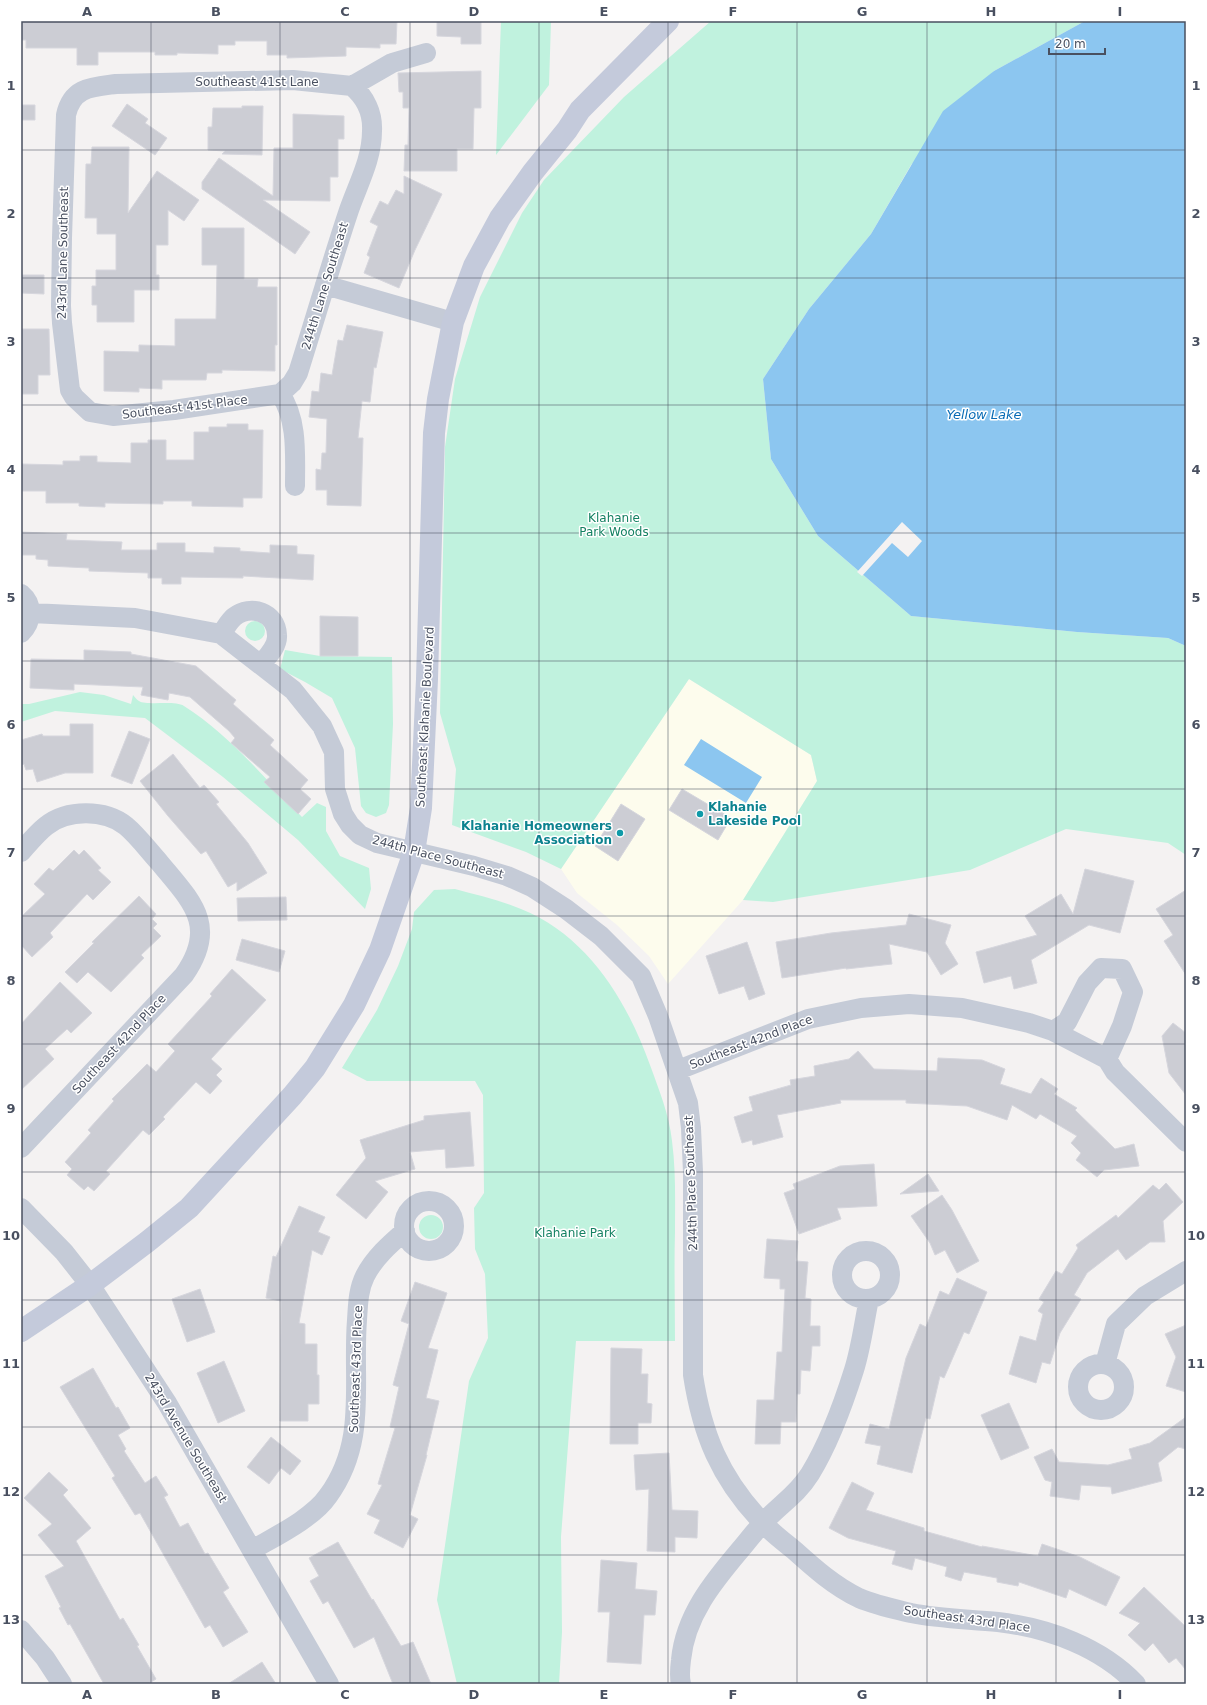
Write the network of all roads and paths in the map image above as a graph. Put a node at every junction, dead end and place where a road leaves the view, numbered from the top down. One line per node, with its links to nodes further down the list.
1 (668, 21): 6 (street, Southeast Klahanie Boulevard)
2 (426, 53): 3 (street)
3 (352, 86): 4 (street, Southeast 41st Lane); 5 (street, 244th Lane Southeast)
4 (82, 90): 8 (street, 243rd Lane Southeast)
5 (325, 285): 6 (street); 7 (street, 244th Lane Southeast)
6 (453, 322): 16 (street, Southeast Klahanie Boulevard)
7 (280, 394): 8 (street, Southeast 41st Place); 9 (street)
8 (90, 412)
9 (294, 486)
10 (21, 594): 11 (street)
11 (31, 613): 12 (street); 13 (street, 244th Place Southeast)
12 (21, 633)
13 (221, 634): 14 (street, 244th Place Southeast); 14 (street)
14 (261, 664): 16 (street, 244th Place Southeast)
15 (21, 852): 21 (street, Southeast 42nd Place)
16 (414, 852): 19 (street, 244th Place Southeast); 25 (street, Southeast Klahanie Boulevard)
17 (1054, 1031): 18 (street, Southeast 42nd Place); 18 (street); 19 (street, Southeast 42nd Place)
18 (1107, 1059): 20 (street)
19 (678, 1070): 29 (street, 244th Place Southeast)
20 (1186, 1142)
21 (21, 1148)
22 (21, 1208): 25 (street, 243rd Avenue Southeast)
23 (405, 1231): 30 (street, Southeast 43rd Place)
24 (1186, 1272): 28 (street)
25 (90, 1285): 27 (street, Southeast Klahanie Boulevard); 30 (street, 243rd Avenue Southeast)
26 (869, 1299): 29 (street)
27 (21, 1331)
28 (1105, 1364)
29 (762, 1523): 34 (street); 35 (street, Southeast 43rd Place)
30 (252, 1550): 33 (street, 243rd Avenue Southeast)
31 (21, 1630): 32 (street)
32 (62, 1684)
33 (329, 1684)
34 (680, 1684)
35 (1136, 1684)

